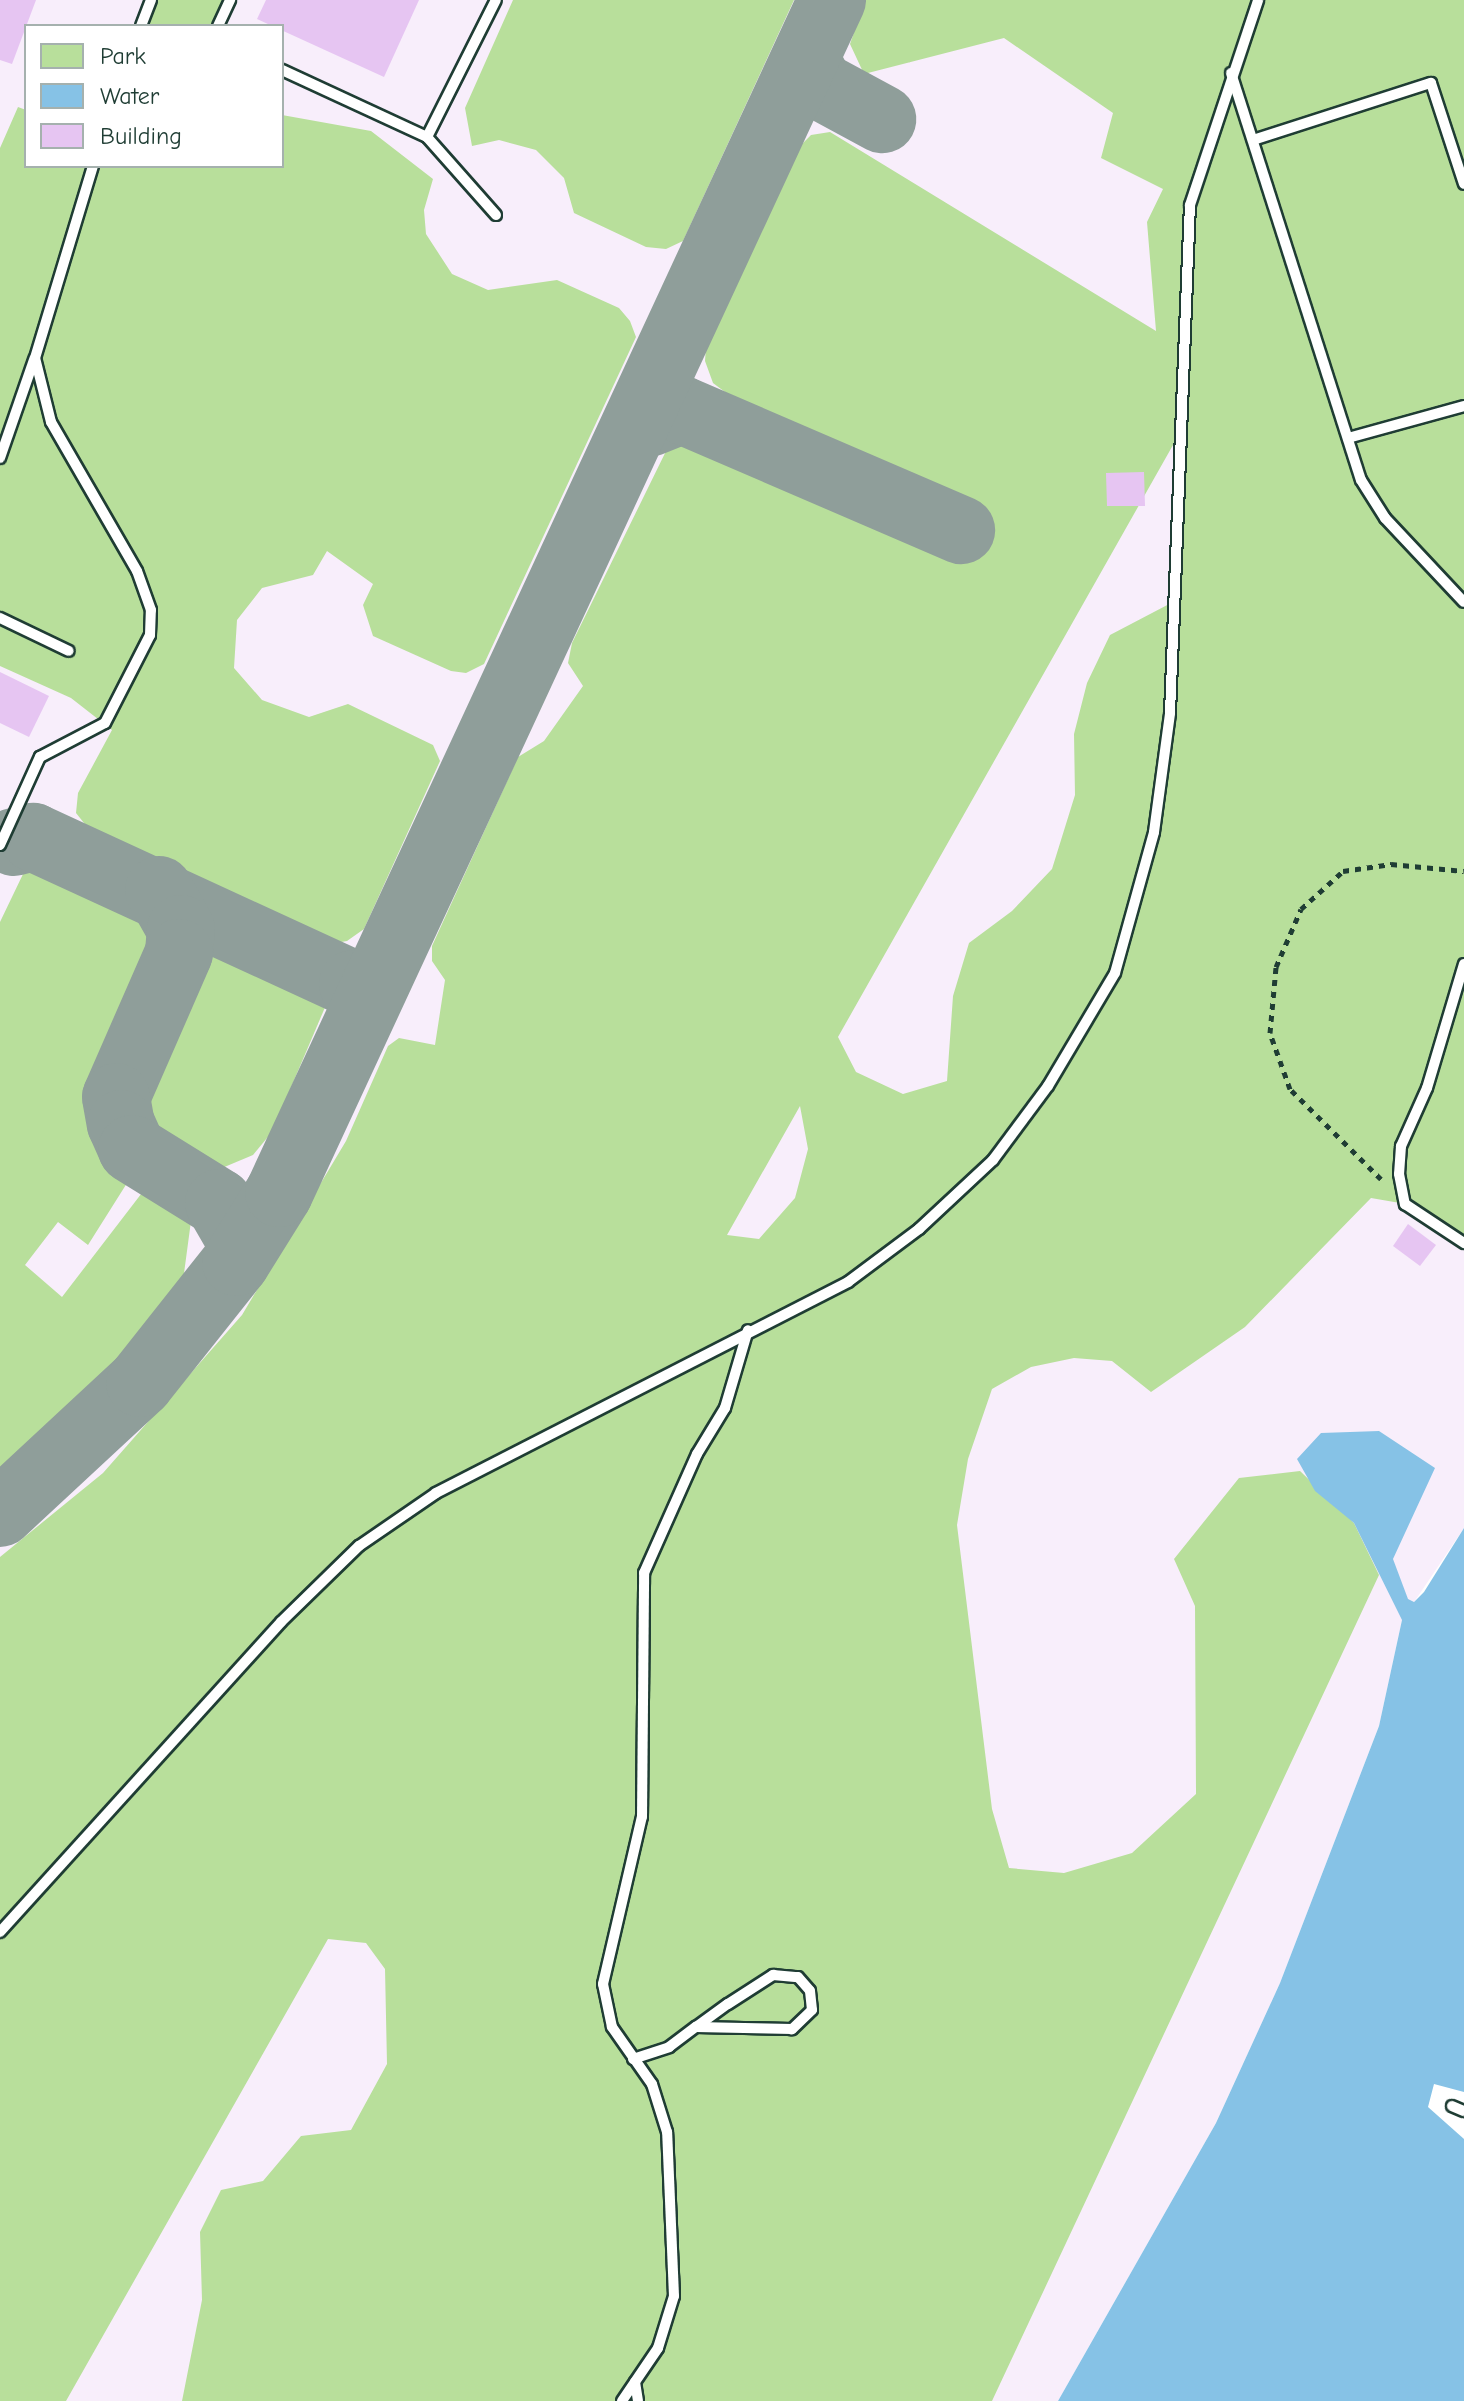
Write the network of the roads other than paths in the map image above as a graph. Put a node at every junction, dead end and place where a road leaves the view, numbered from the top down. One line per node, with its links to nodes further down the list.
1 (151, 0): 5 (lane)
2 (230, 0): 6 (lane)
3 (496, 0): 9 (lane)
4 (1258, 0): 8 (lane)
5 (142, 24)
6 (219, 24)
7 (284, 71): 9 (lane)
8 (1231, 73): 10 (lane); 24 (lane)
9 (427, 137): 13 (lane)
10 (1253, 140): 12 (lane); 16 (lane)
11 (92, 168): 14 (lane)
12 (1464, 184)
13 (496, 215)
14 (35, 358): 17 (lane); 21 (lane)
15 (1464, 406): 16 (lane)
16 (1348, 438): 18 (lane)
17 (0, 458)
18 (1464, 602)
19 (0, 618): 20 (lane)
20 (69, 651)
21 (0, 845)
22 (1464, 964): 23 (lane)
23 (1464, 1243)
24 (748, 1330): 25 (lane); 27 (lane)
25 (0, 1932)
26 (696, 2027): 26 (lane); 27 (lane)
27 (633, 2059): 30 (lane)
28 (1452, 2106): 29 (lane)
29 (1464, 2111)
30 (635, 2382): 31 (lane); 32 (lane)
31 (622, 2401)
32 (638, 2401)

